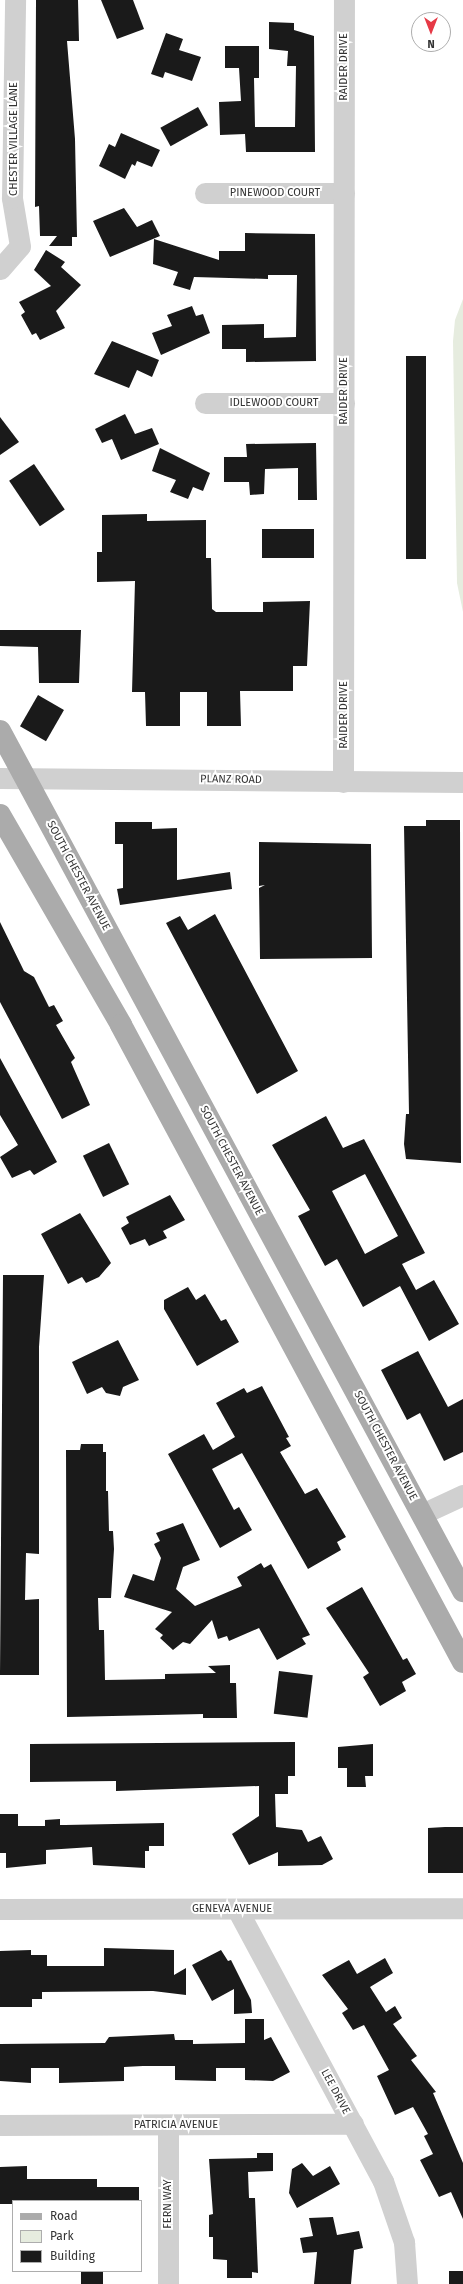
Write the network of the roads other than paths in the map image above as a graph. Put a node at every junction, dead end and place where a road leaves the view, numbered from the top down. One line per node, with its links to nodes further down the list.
1 (15, 0): 5 (street, CHESTER VILLAGE LANE)
2 (344, 0): 4 (street, RAIDER DRIVE)
3 (205, 193): 4 (street, PINEWOOD COURT)
4 (344, 193): 7 (street, RAIDER DRIVE)
5 (0, 270)
6 (205, 403): 7 (street, IDLEWOOD COURT)
7 (344, 403): 11 (street, RAIDER DRIVE)
8 (0, 731): 9 (main road, SOUTH CHESTER AVENUE)
9 (25, 777): 10 (street, PLANZ ROAD); 11 (street, PLANZ ROAD); 15 (main road, SOUTH CHESTER AVENUE)
10 (0, 778)
11 (344, 782): 12 (street, PLANZ ROAD)
12 (463, 782)
13 (0, 815): 17 (main road)
14 (463, 1495): 15 (street)
15 (422, 1514): 16 (main road, SOUTH CHESTER AVENUE)
16 (463, 1591)
17 (463, 1662)
18 (463, 1908): 20 (street, GENEVA AVENUE)
19 (0, 1909): 20 (street, GENEVA AVENUE)
20 (237, 1909): 21 (street, LEE DRIVE)
21 (353, 2124): 23 (street, PATRICIA AVENUE); 25 (street, LEE DRIVE)
22 (0, 2125): 23 (street, PATRICIA AVENUE)
23 (168, 2125): 24 (street, FERN WAY)
24 (168, 2284)
25 (407, 2284)

